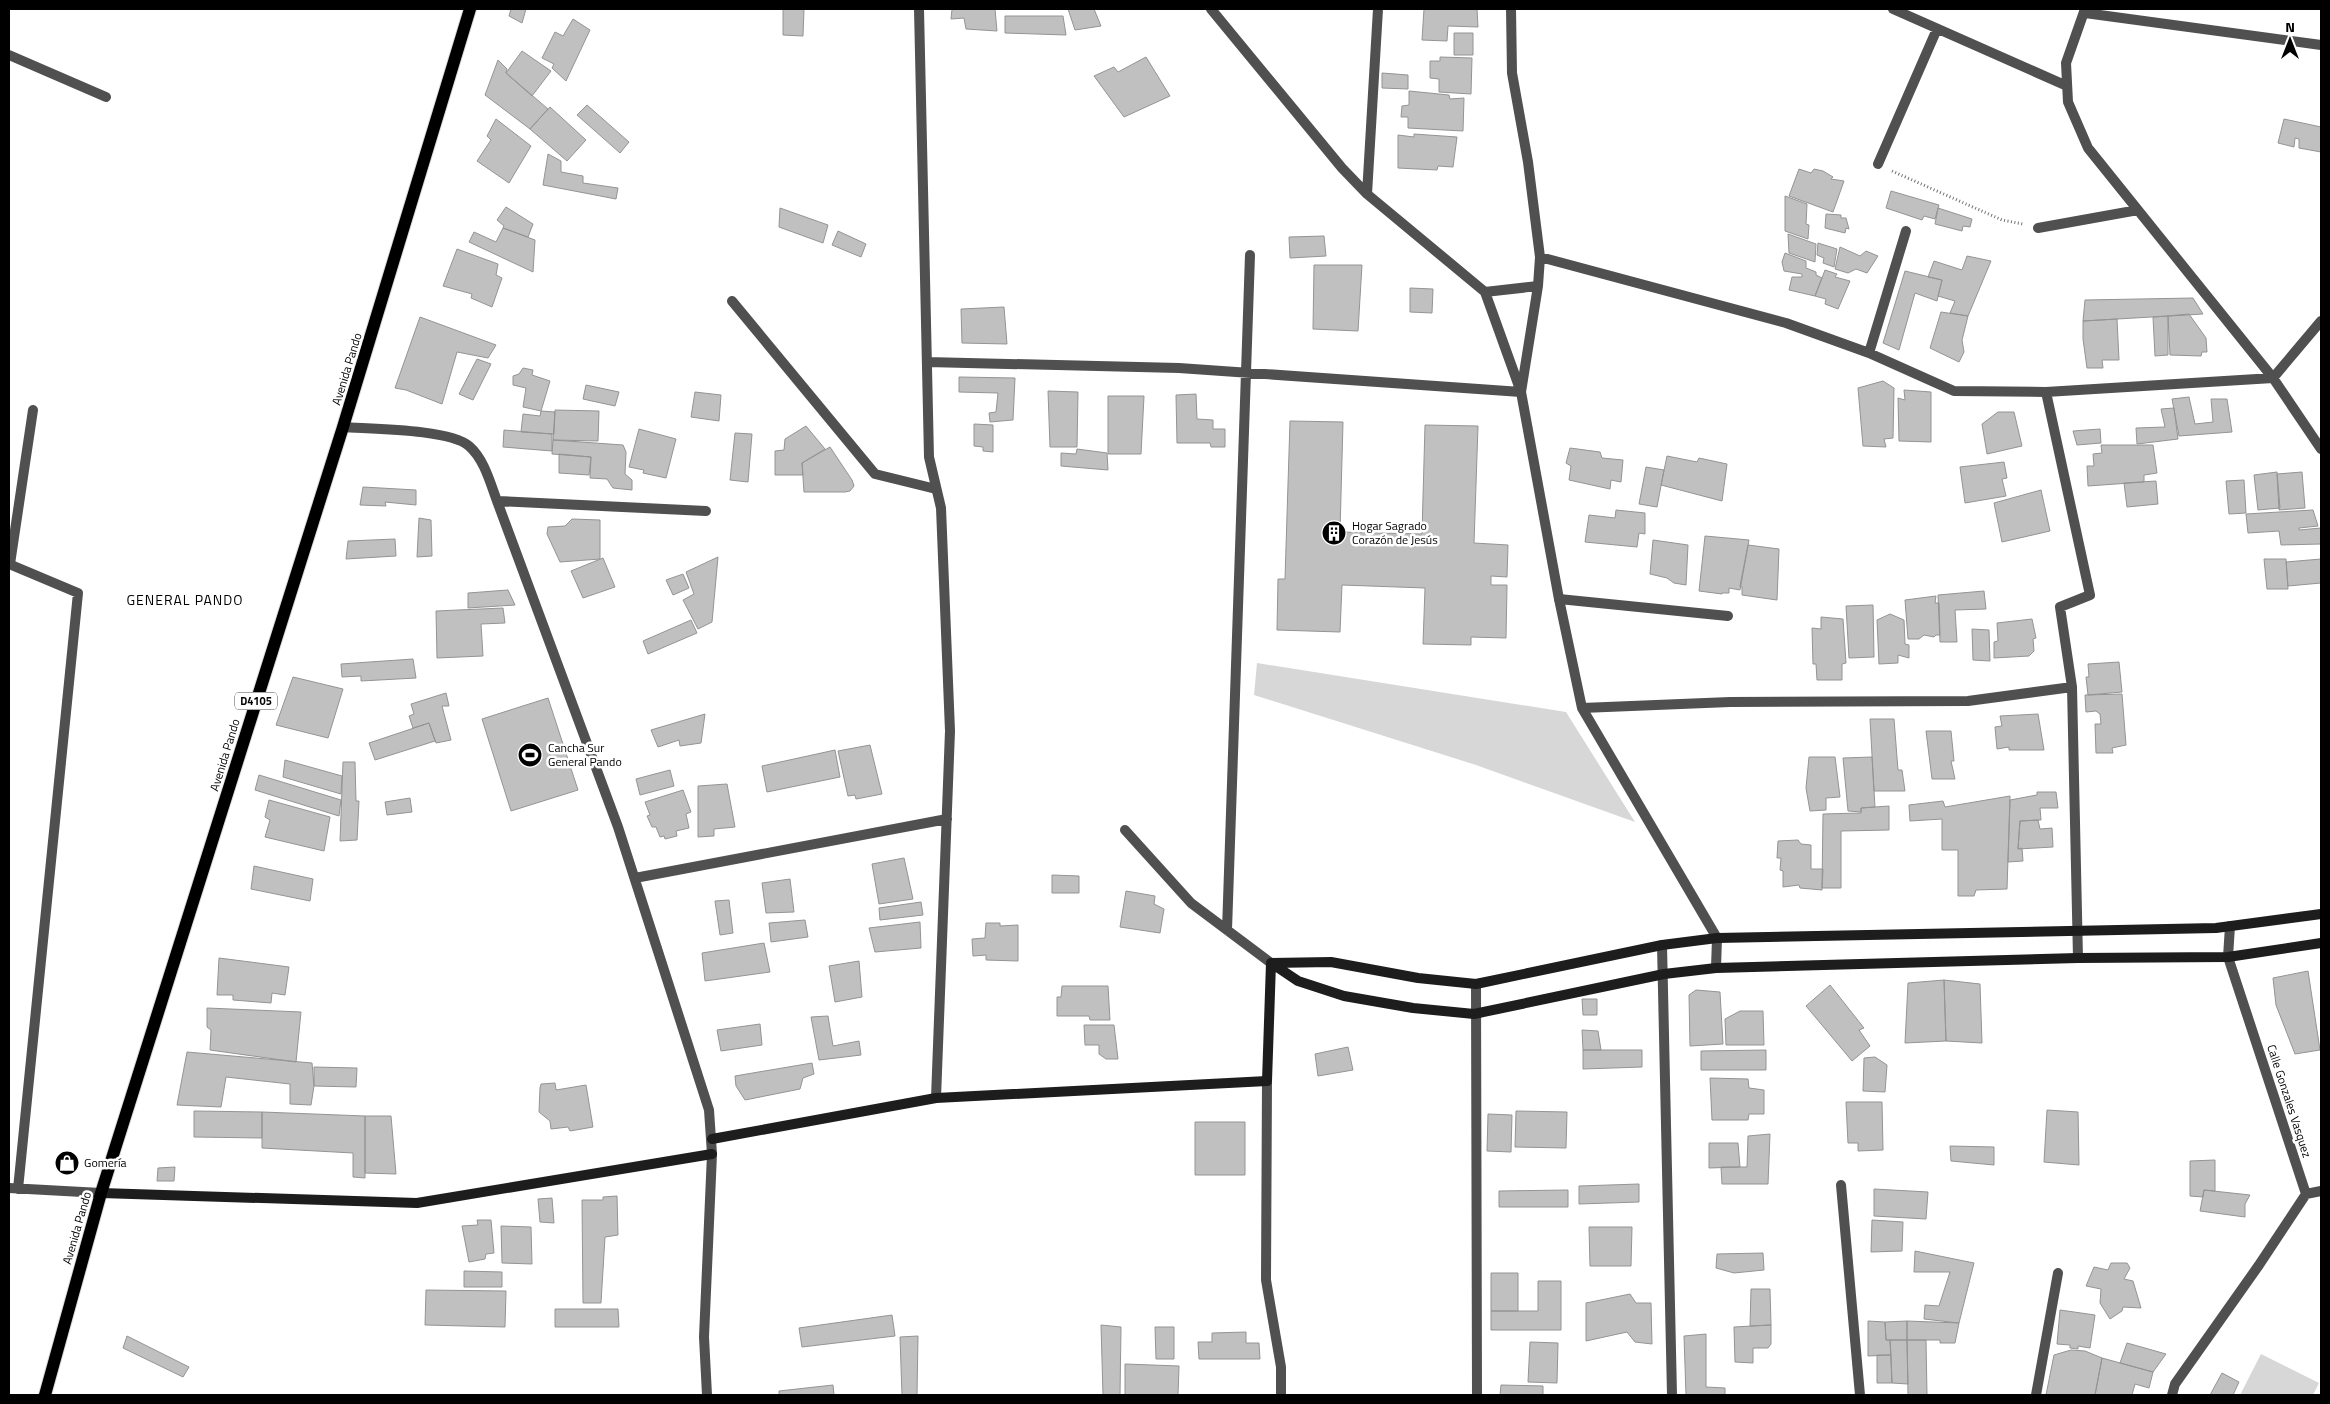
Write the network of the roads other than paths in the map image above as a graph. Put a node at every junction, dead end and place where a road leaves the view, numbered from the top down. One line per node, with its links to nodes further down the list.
1 (470, 9): 31 (main road, Avenida Pando / D4105)
2 (919, 9): 25 (street)
3 (1211, 9): 14 (street)
4 (1378, 9): 14 (street)
5 (1511, 9): 19 (street)
6 (1893, 9): 8 (street)
7 (2085, 11): 9 (street); 11 (street)
8 (1937, 29): 11 (street); 13 (street)
9 (2321, 45)
10 (9, 55): 12 (street)
11 (2067, 86): 15 (street)
12 (106, 97)
13 (1878, 164)
14 (1367, 194): 21 (street)
15 (2138, 210): 16 (street); 27 (street)
16 (2038, 228)
17 (1906, 232): 24 (street)
18 (1250, 254): 26 (street)
19 (1540, 257): 20 (street); 24 (street)
20 (1538, 286): 21 (street); 28 (street)
21 (1485, 292): 28 (street)
22 (732, 301): 33 (street)
23 (2321, 321): 27 (street)
24 (1869, 353): 29 (street)
25 (927, 362): 26 (street); 33 (street)
26 (1246, 372): 28 (street); 46 (street)
27 (2273, 378): 29 (street); 32 (street)
28 (1521, 392): 37 (street)
29 (2046, 392): 39 (street)
30 (33, 410): 36 (street)
31 (343, 426): 34 (street); 65 (main road, Avenida Pando / D4105)
32 (2321, 449)
33 (936, 489): 41 (street)
34 (497, 501): 35 (street); 43 (street)
35 (706, 511)
36 (9, 564): 63 (street)
37 (1559, 599): 38 (street); 40 (street)
38 (1728, 616)
39 (2072, 687): 40 (street); 47 (street)
40 (1582, 708): 48 (street)
41 (947, 819): 43 (street); 59 (street)
42 (1125, 830): 46 (street)
43 (635, 878): 60 (street)
44 (2321, 914): 45 (street)
45 (2230, 926): 47 (street); 51 (street, Calle Gonzales Vasquez)
46 (1227, 930): 53 (street)
47 (2077, 930): 48 (street); 52 (street)
48 (1717, 938): 50 (street); 54 (street)
49 (2321, 943): 51 (street)
50 (1662, 945): 55 (street); 56 (street)
51 (2228, 956): 52 (street); 66 (street, Calle Gonzales Vasquez)
52 (2078, 958): 54 (street)
53 (1271, 963): 56 (street); 57 (street); 58 (street)
54 (1716, 968): 55 (street)
55 (1664, 974): 57 (street); 72 (street)
56 (1476, 984): 57 (street)
57 (1474, 1014): 71 (street)
58 (1267, 1081): 59 (street); 70 (street)
59 (936, 1098): 60 (street)
60 (712, 1138): 61 (street)
61 (712, 1154): 65 (street); 69 (street)
62 (1842, 1185): 73 (street)
63 (13, 1189): 65 (street)
64 (2321, 1191): 66 (street)
65 (101, 1193): 68 (main road, Avenida Pando / D4105)
66 (2306, 1194): 75 (street)
67 (2058, 1273): 74 (street)
68 (44, 1395)
69 (706, 1395)
70 (1281, 1395)
71 (1476, 1395)
72 (1672, 1395)
73 (1860, 1395)
74 (2036, 1395)
75 (2172, 1395)

